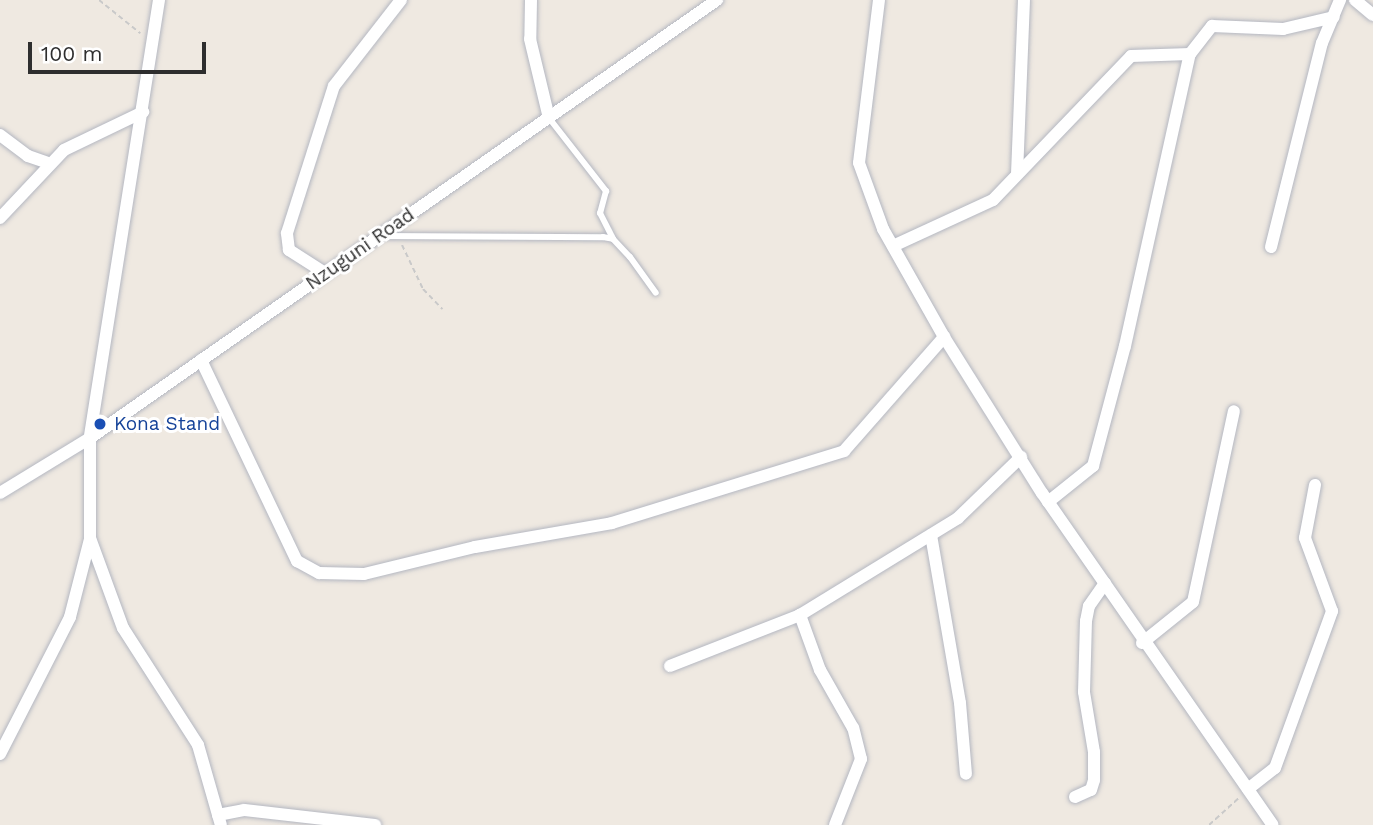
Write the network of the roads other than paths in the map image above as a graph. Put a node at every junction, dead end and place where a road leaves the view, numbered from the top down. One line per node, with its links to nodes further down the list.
1 (159, 0): 12 (street)
2 (401, 0): 22 (street)
3 (531, 0): 13 (street)
4 (717, 0): 13 (street, Nzuguni Road)
5 (879, 0): 20 (street)
6 (1024, 0): 16 (street)
7 (1340, 0): 10 (street)
8 (1356, 0): 9 (street)
9 (1373, 15)
10 (1334, 17): 11 (street); 21 (street)
11 (1190, 54): 16 (street); 31 (street)
12 (143, 112): 15 (street); 27 (street)
13 (549, 118): 18 (street, Nzuguni Road); 19 (lane)
14 (0, 135): 15 (street)
15 (48, 163): 17 (street)
16 (1017, 174): 20 (street)
17 (0, 218)
18 (378, 236): 19 (lane); 22 (street, Nzuguni Road)
19 (613, 239): 23 (lane)
20 (893, 246): 24 (street)
21 (1271, 247)
22 (325, 273): 25 (street, Nzuguni Road)
23 (656, 293)
24 (944, 337): 25 (street); 28 (street)
25 (201, 360): 27 (street, Nzuguni Road)
26 (1234, 411): 36 (street)
27 (90, 438): 30 (street, Nzuguni Road); 33 (street)
28 (1021, 457): 31 (street); 32 (street)
29 (1315, 485): 40 (street)
30 (0, 492)
31 (1048, 502): 34 (street)
32 (932, 535): 35 (street); 39 (street)
33 (90, 538): 38 (street); 42 (street)
34 (1105, 583): 36 (street); 41 (street)
35 (800, 615): 37 (street); 44 (street)
36 (1142, 643): 40 (street)
37 (670, 666)
38 (0, 754)
39 (966, 774)
40 (1248, 789): 45 (street)
41 (1075, 797)
42 (219, 820): 43 (street)
43 (375, 825)
44 (835, 825)
45 (1273, 825)

